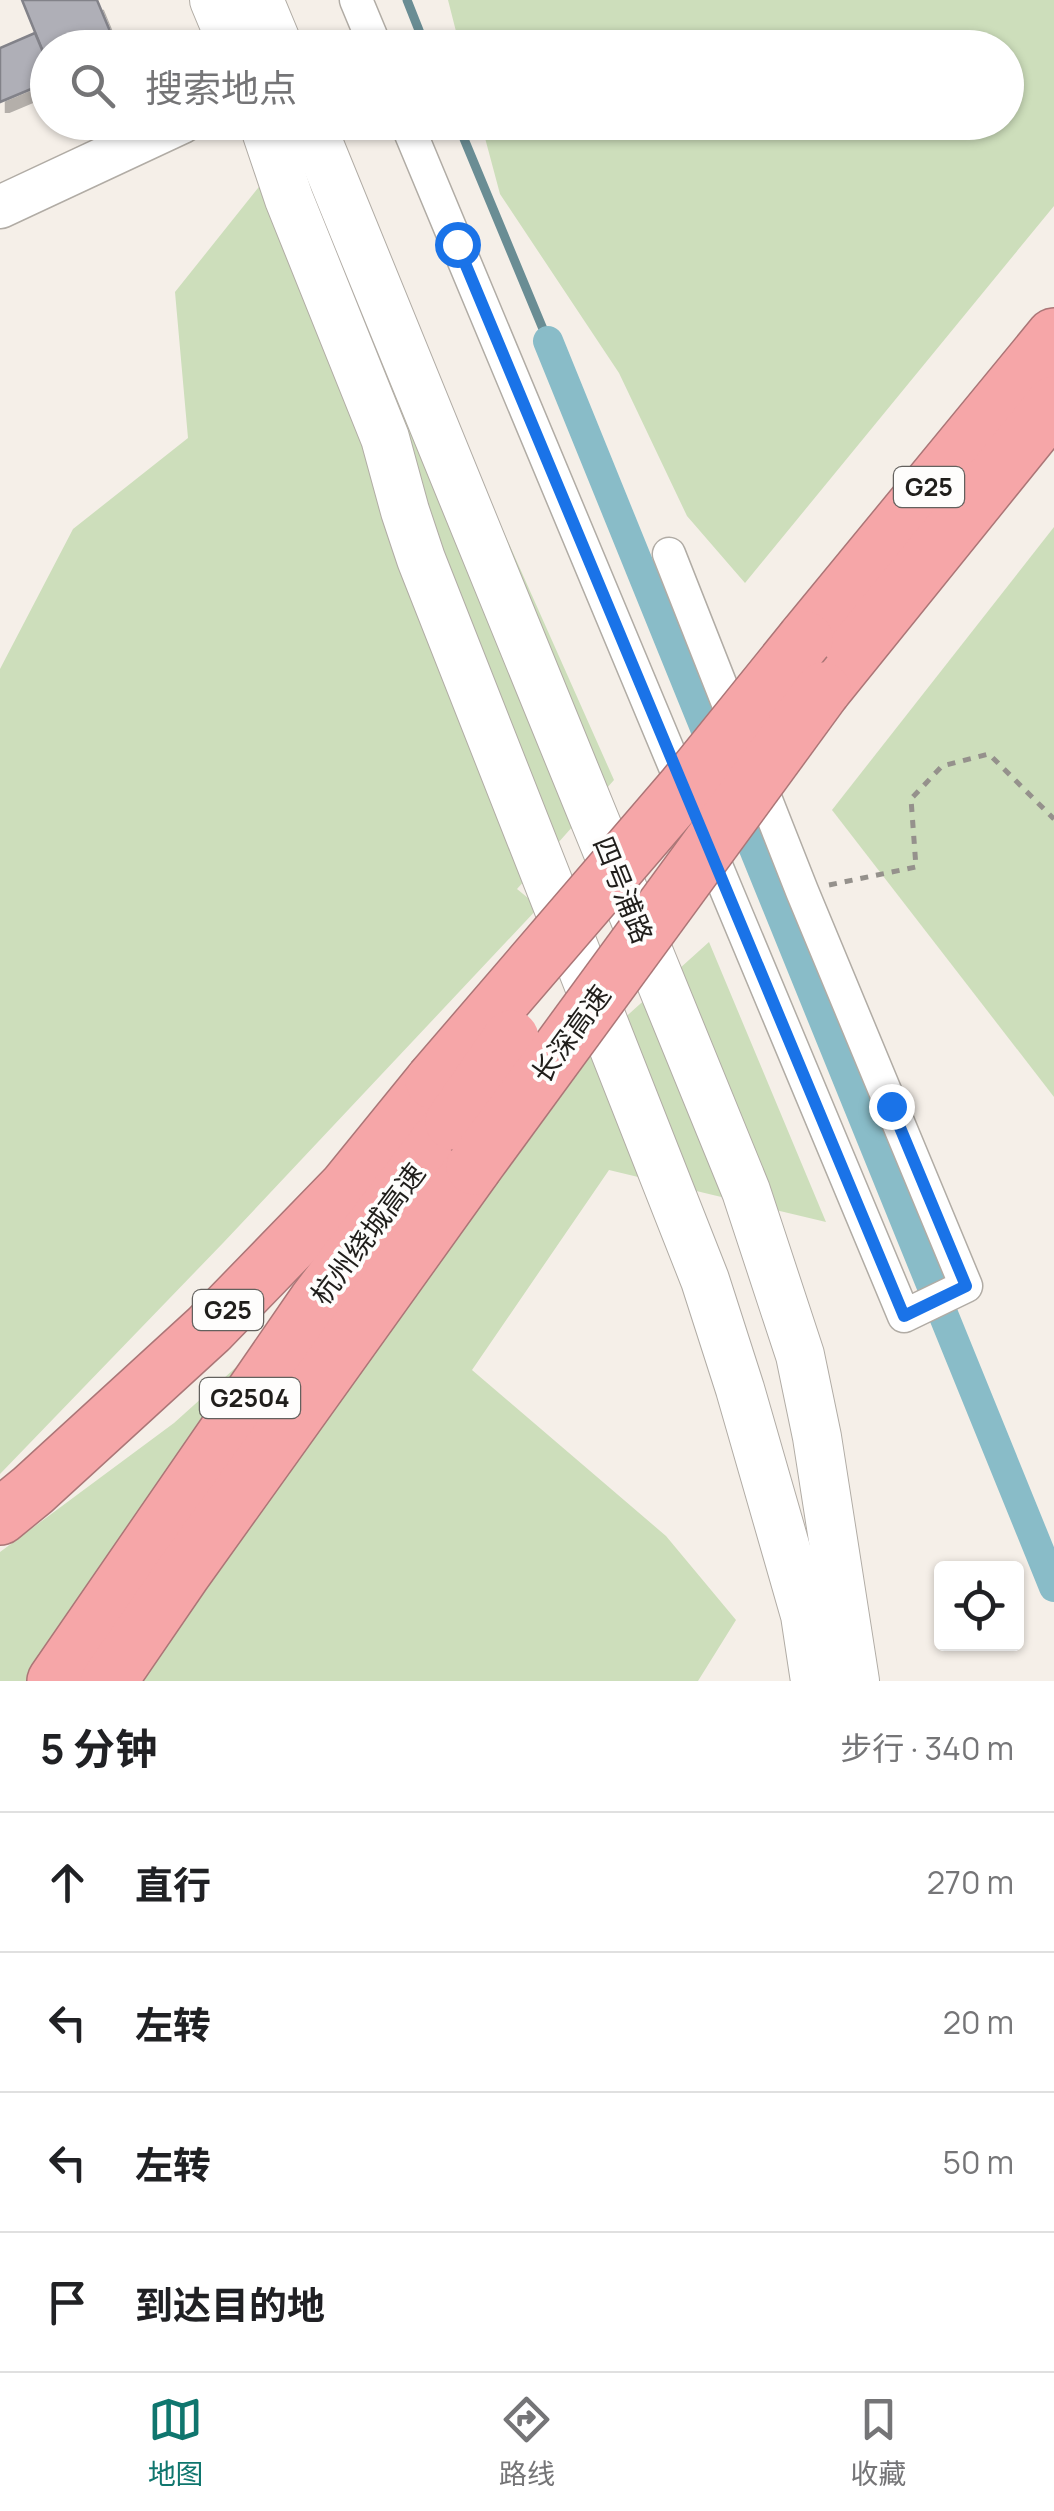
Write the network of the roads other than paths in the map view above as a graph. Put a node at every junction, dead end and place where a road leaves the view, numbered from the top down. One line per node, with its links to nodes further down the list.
1 (214, 0): 4 (main road)
2 (259, 0): 5 (main road)
3 (356, 0): 6 (street)
4 (226, 30)
5 (271, 30)
6 (368, 30)
7 (144, 140): 11 (street)
8 (269, 140): 19 (main road)
9 (317, 140): 20 (main road, 四号浦路)
10 (413, 140): 14 (street)
11 (0, 208)
12 (1054, 336): 15 (highway, G25, bridge)
13 (1054, 404): 15 (highway, 长深高速 / G25, bridge)
14 (669, 554)
15 (453, 1123): 16 (highway, G25); 17 (highway, 杭州绕城高速 / G2504); 18 (highway, 长深高速 / G25)
16 (0, 1517)
17 (55, 1681)
18 (109, 1681)
19 (815, 1681)
20 (856, 1681)

